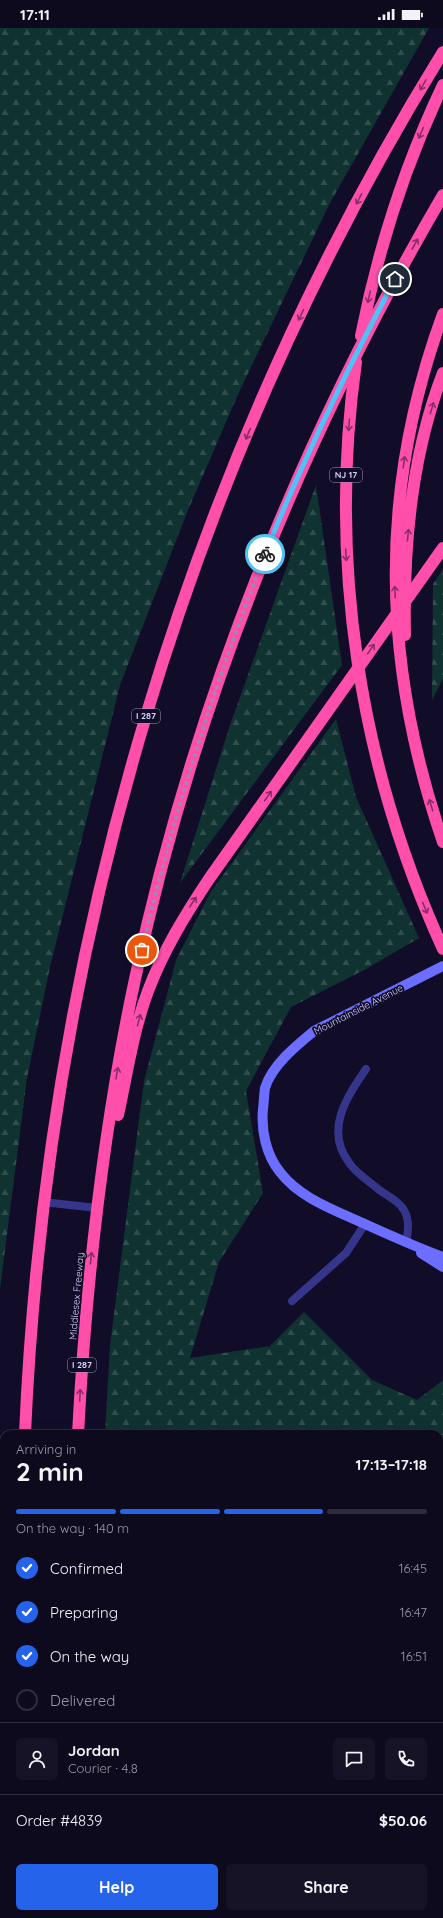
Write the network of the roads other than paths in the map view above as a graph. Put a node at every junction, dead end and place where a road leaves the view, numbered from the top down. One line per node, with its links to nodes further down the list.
1 (443, 52): 12 (highway, I 287, one-way to 12)
2 (443, 85): 9 (highway, NJ 17, one-way to 9)
3 (443, 195): 13 (highway, I 287, one-way to 3)
4 (443, 314): 7 (highway, one-way to 4)
5 (443, 373): 7 (highway, one-way to 5)
6 (443, 548): 13 (highway, one-way to 6)
7 (406, 700): 8 (highway, one-way to 7)
8 (443, 842)
9 (443, 948)
10 (443, 966): 14 (street, Mountainside Avenue)
11 (366, 1069): 15 (lane)
12 (43, 1202): 13 (lane); 19 (highway, I 287)
13 (97, 1208): 20 (highway, Middlesex Freeway / I 287, one-way to 13)
14 (364, 1224): 15 (street, Mountainside Avenue); 18 (lane)
15 (406, 1243): 16 (street, Mountainside Avenue); 17 (street, Mountainside Avenue)
16 (443, 1257)
17 (443, 1267)
18 (292, 1301)
19 (25, 1430)
20 (78, 1430)

